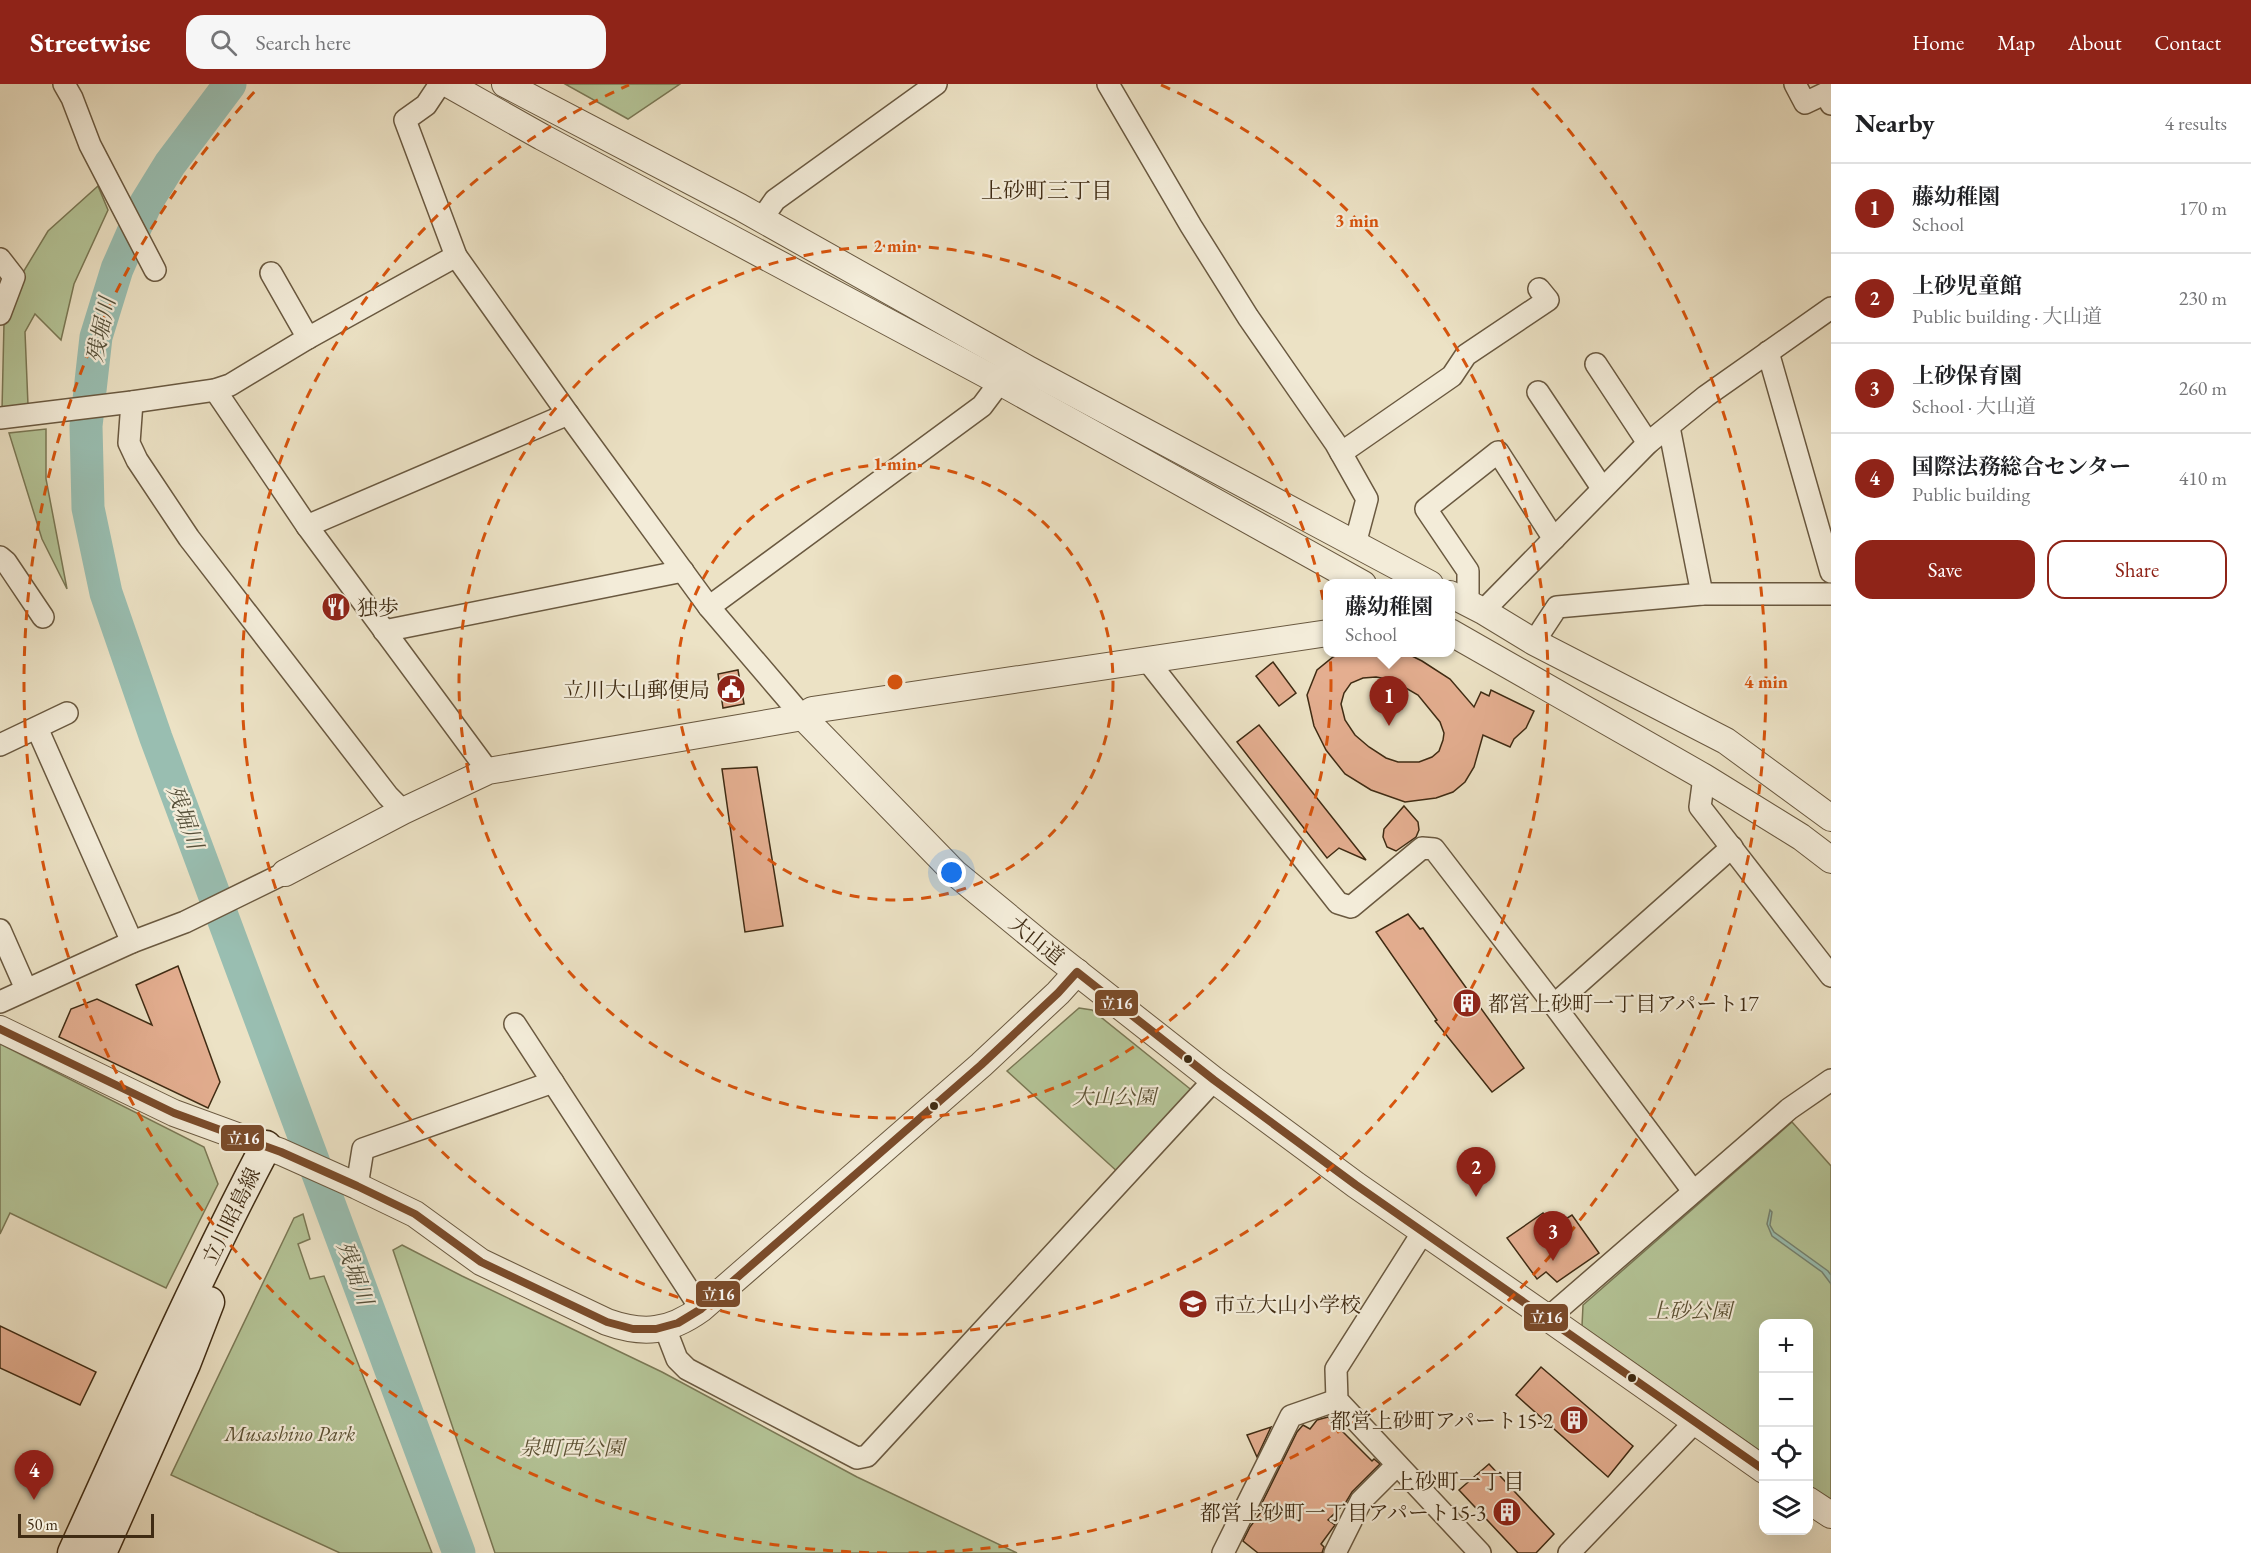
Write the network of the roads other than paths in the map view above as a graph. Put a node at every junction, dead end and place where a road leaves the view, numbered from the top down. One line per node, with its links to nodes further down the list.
1 (64, 84): 15 (street)
2 (440, 84): 13 (street)
3 (448, 84): 10 (street)
4 (506, 84): 9 (street)
5 (936, 84): 11 (street)
6 (1108, 84): 31 (street)
7 (1796, 84): 8 (street)
8 (1831, 104)
9 (552, 110): 10 (street); 11 (street)
10 (542, 137): 12 (street)
11 (751, 213): 12 (street); 35 (street)
12 (710, 227): 23 (street)
13 (456, 256): 20 (street); 27 (street)
14 (0, 259): 19 (street)
15 (155, 270)
16 (271, 273): 20 (street)
17 (1539, 289): 31 (street)
18 (1831, 308): 21 (street)
19 (0, 314)
20 (308, 338): 24 (street)
21 (1768, 352): 29 (street); 38 (street)
22 (1596, 364): 30 (street)
23 (999, 382): 39 (street); 44 (street)
24 (215, 390): 26 (street); 33 (street)
25 (1538, 392): 32 (street)
26 (127, 402): 28 (street); 57 (street)
27 (568, 414): 33 (street); 37 (street)
28 (0, 418)
29 (1669, 427): 30 (street); 41 (street)
30 (1648, 443): 32 (street)
31 (1341, 453): 35 (street)
32 (1602, 488): 34 (street)
33 (307, 526): 46 (street)
34 (1554, 539): 43 (street); 43 (street)
35 (1355, 543): 40 (street)
36 (0, 557): 45 (street)
37 (683, 571): 44 (street); 46 (street)
38 (1831, 572)
39 (1354, 579)
40 (1421, 579)
41 (1702, 594): 42 (street); 49 (street)
42 (1831, 594)
43 (1463, 606): 49 (street)
44 (709, 607): 52 (street)
45 (44, 617)
46 (384, 631): 55 (street)
47 (1323, 634): 50 (street)
48 (1455, 635): 56 (street)
49 (1534, 642): 58 (street)
50 (1147, 660): 52 (street); 68 (street)
51 (67, 713): 53 (street)
52 (803, 717): 55 (street); 64 (street, 大山道)
53 (37, 728): 54 (street); 63 (street)
54 (0, 745)
55 (488, 771): 57 (street)
56 (1704, 777): 59 (street); 60 (street)
57 (402, 811): 61 (street)
58 (1831, 818)
59 (1732, 847): 65 (street); 68 (street)
60 (1831, 860)
61 (285, 873): 63 (street)
62 (0, 930): 66 (street)
63 (132, 942): 66 (street)
64 (1077, 972): 71 (street, 大山道); 78 (street)
65 (1831, 976)
66 (26, 989): 67 (street)
67 (0, 1002)
68 (1554, 1005): 76 (street)
69 (515, 1024): 73 (street)
70 (0, 1029): 74 (street)
71 (1214, 1080): 77 (street, 大山道); 80 (street)
72 (1831, 1080): 76 (street)
73 (553, 1082): 75 (street); 78 (street)
74 (274, 1149): 75 (street); 88 (main road, 立川昭島線); 89 (main road, 立川昭島線)
75 (353, 1184): 80 (street)
76 (1693, 1191): 79 (street)
77 (1423, 1232): 79 (street, 大山道); 81 (street)
78 (701, 1309): 80 (street)
79 (1548, 1318): 82 (street, 大山道)
80 (665, 1328)
81 (1337, 1400): 83 (street); 90 (street)
82 (1694, 1423): 84 (street, 大山道); 92 (street)
83 (1397, 1465): 87 (street); 91 (street)
84 (1759, 1467)
85 (1813, 1503): 86 (street)
86 (1831, 1515)
87 (1343, 1549)
88 (73, 1553)
89 (101, 1553)
90 (1223, 1553)
91 (1480, 1553)
92 (1569, 1553)

